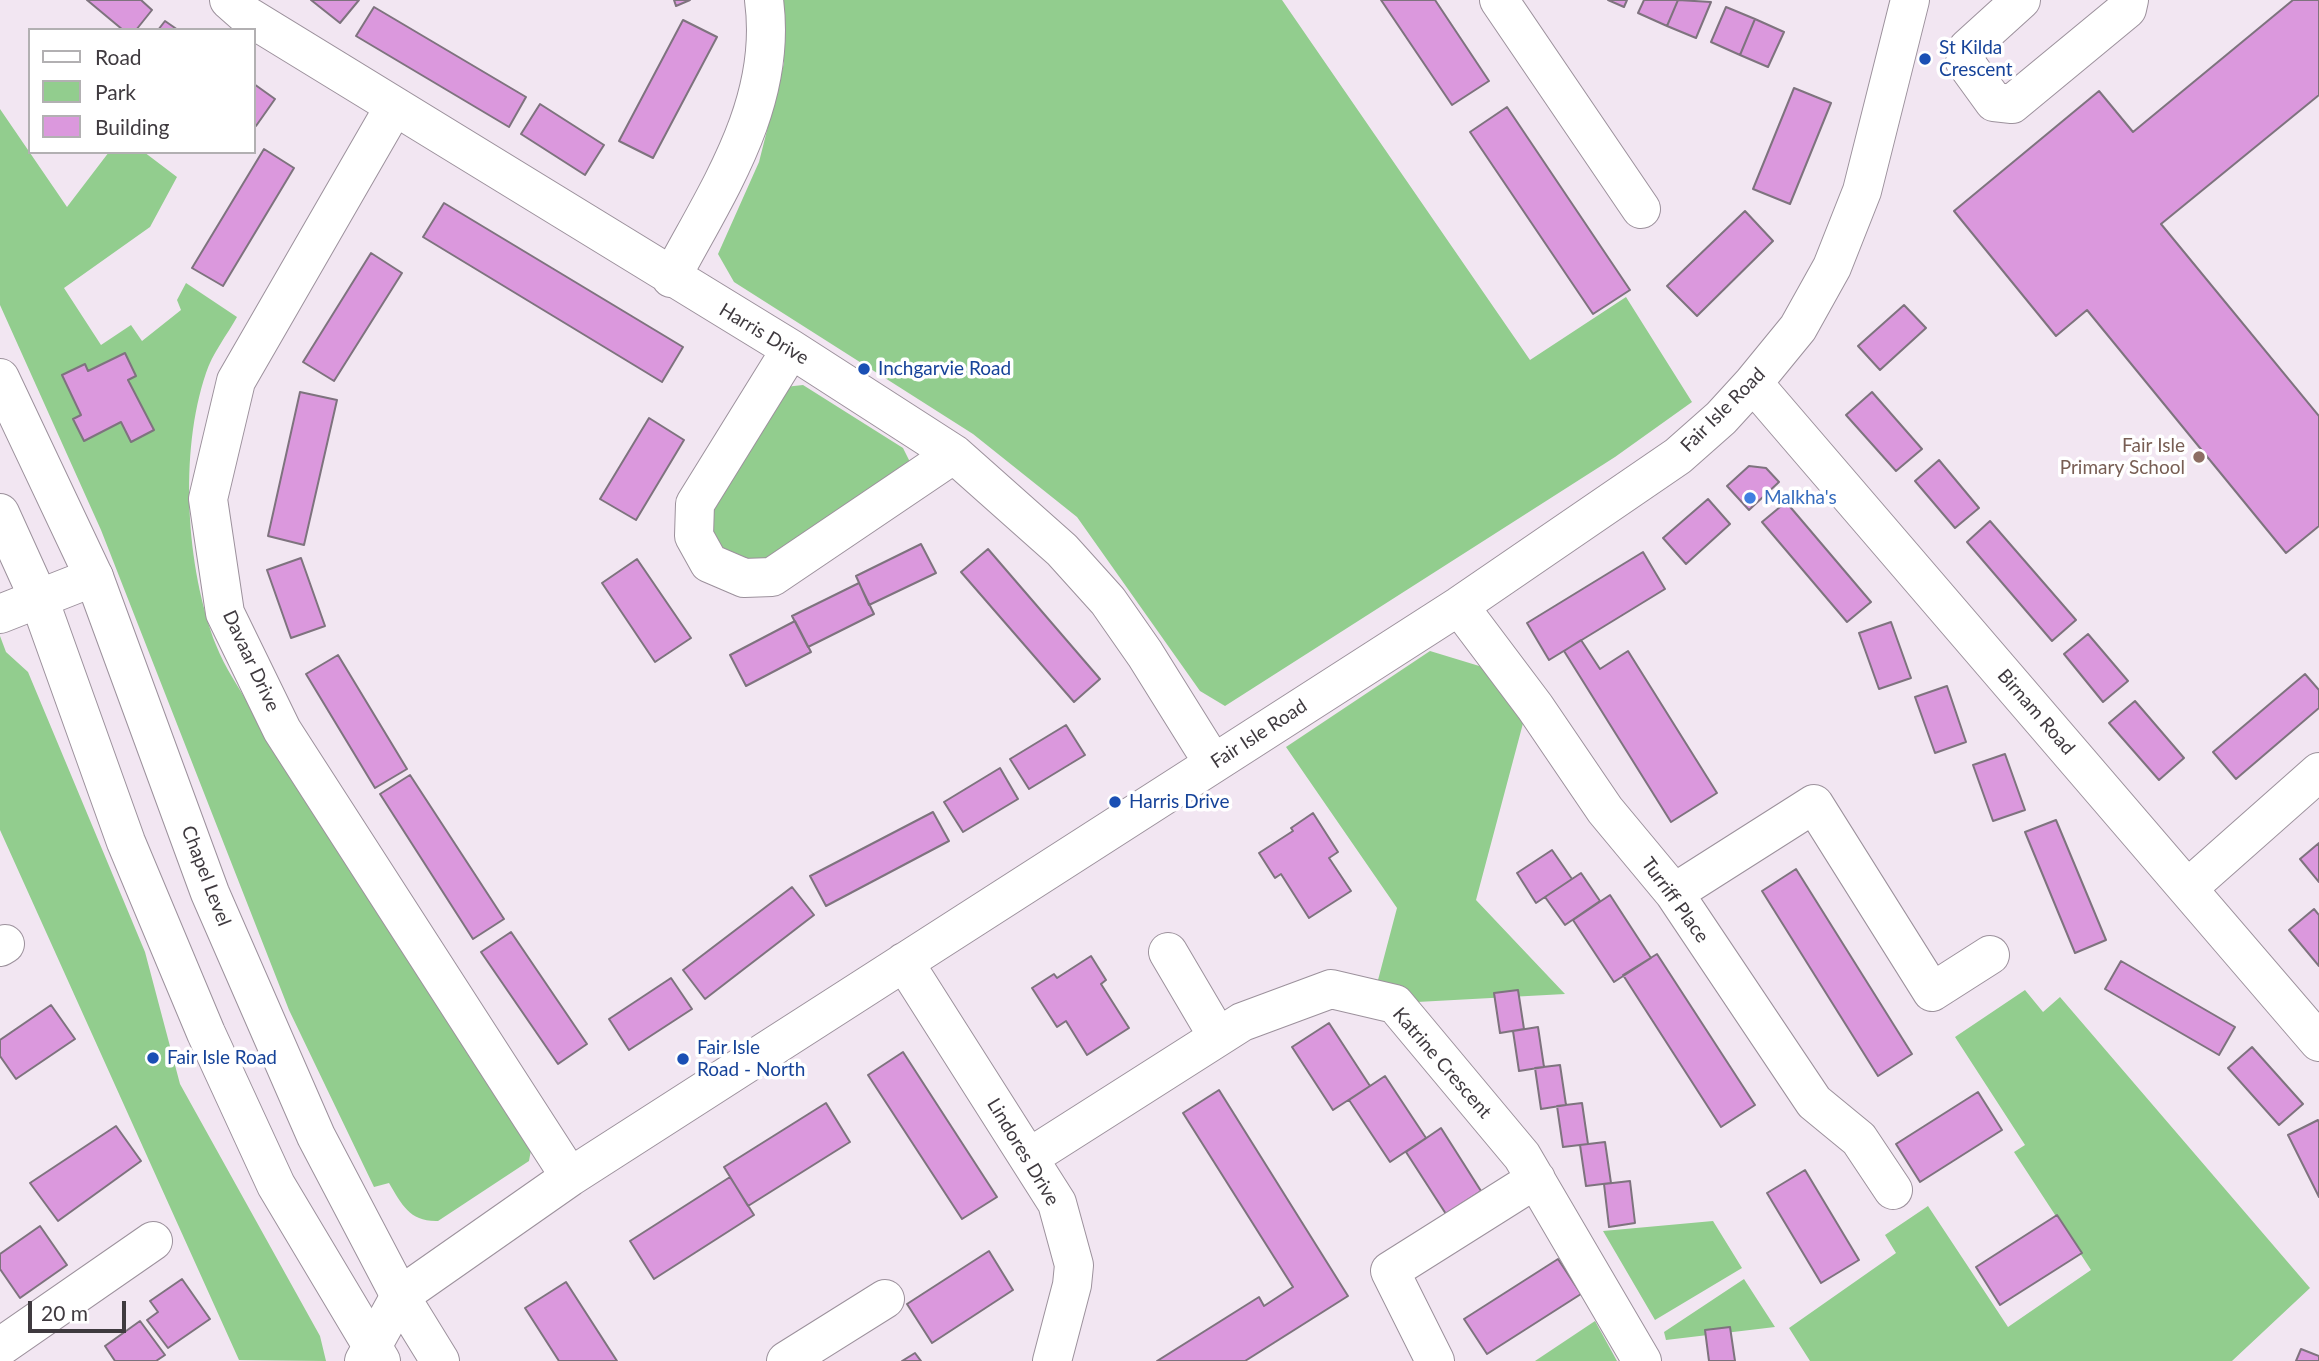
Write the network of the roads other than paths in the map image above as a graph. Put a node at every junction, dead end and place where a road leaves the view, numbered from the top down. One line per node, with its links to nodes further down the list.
1 (229, 0): 7 (street, Harris Drive)
2 (764, 0): 9 (street)
3 (1499, 0): 8 (street)
4 (1907, 0): 12 (street, Fair Isle Road)
5 (2021, 0): 6 (street)
6 (2129, 0)
7 (394, 107): 9 (street, Harris Drive); 29 (street, Davaar Drive)
8 (1641, 209)
9 (671, 278): 10 (street, Harris Drive)
10 (790, 349): 13 (street, Harris Drive); 13 (street)
11 (0, 378): 15 (street, Chapel Level)
12 (1753, 383): 17 (street, Fair Isle Road); 21 (street, Birnam Road)
13 (954, 454): 19 (street, Harris Drive)
14 (0, 513): 16 (street)
15 (94, 577): 16 (street); 33 (street, Chapel Level)
16 (39, 598): 18 (street); 36 (street)
17 (1459, 606): 19 (street, Fair Isle Road); 22 (street, Turriff Place)
18 (0, 614)
19 (1213, 763): 25 (street, Fair Isle Road)
20 (2319, 772): 21 (street)
21 (2188, 888): 27 (street, Birnam Road)
22 (1674, 892): 24 (street); 31 (street, Turriff Place)
23 (1168, 952): 26 (street)
24 (1990, 955)
25 (904, 962): 28 (street, Lindores Drive); 29 (street, Fair Isle Road)
26 (1218, 1037): 28 (street, Katrine Crescent); 30 (street, Katrine Crescent)
27 (2319, 1042)
28 (1030, 1157): 39 (street, Lindores Drive)
29 (570, 1177): 33 (street, Fair Isle Road)
30 (1536, 1180): 40 (street); 41 (street, Katrine Crescent)
31 (1893, 1190)
32 (152, 1241): 35 (street)
33 (400, 1296): 36 (street); 37 (street, Chapel Level)
34 (885, 1299): 38 (street)
35 (0, 1347)
36 (373, 1356)
37 (440, 1361)
38 (786, 1361)
39 (1052, 1361)
40 (1435, 1361)
41 (1643, 1361)

